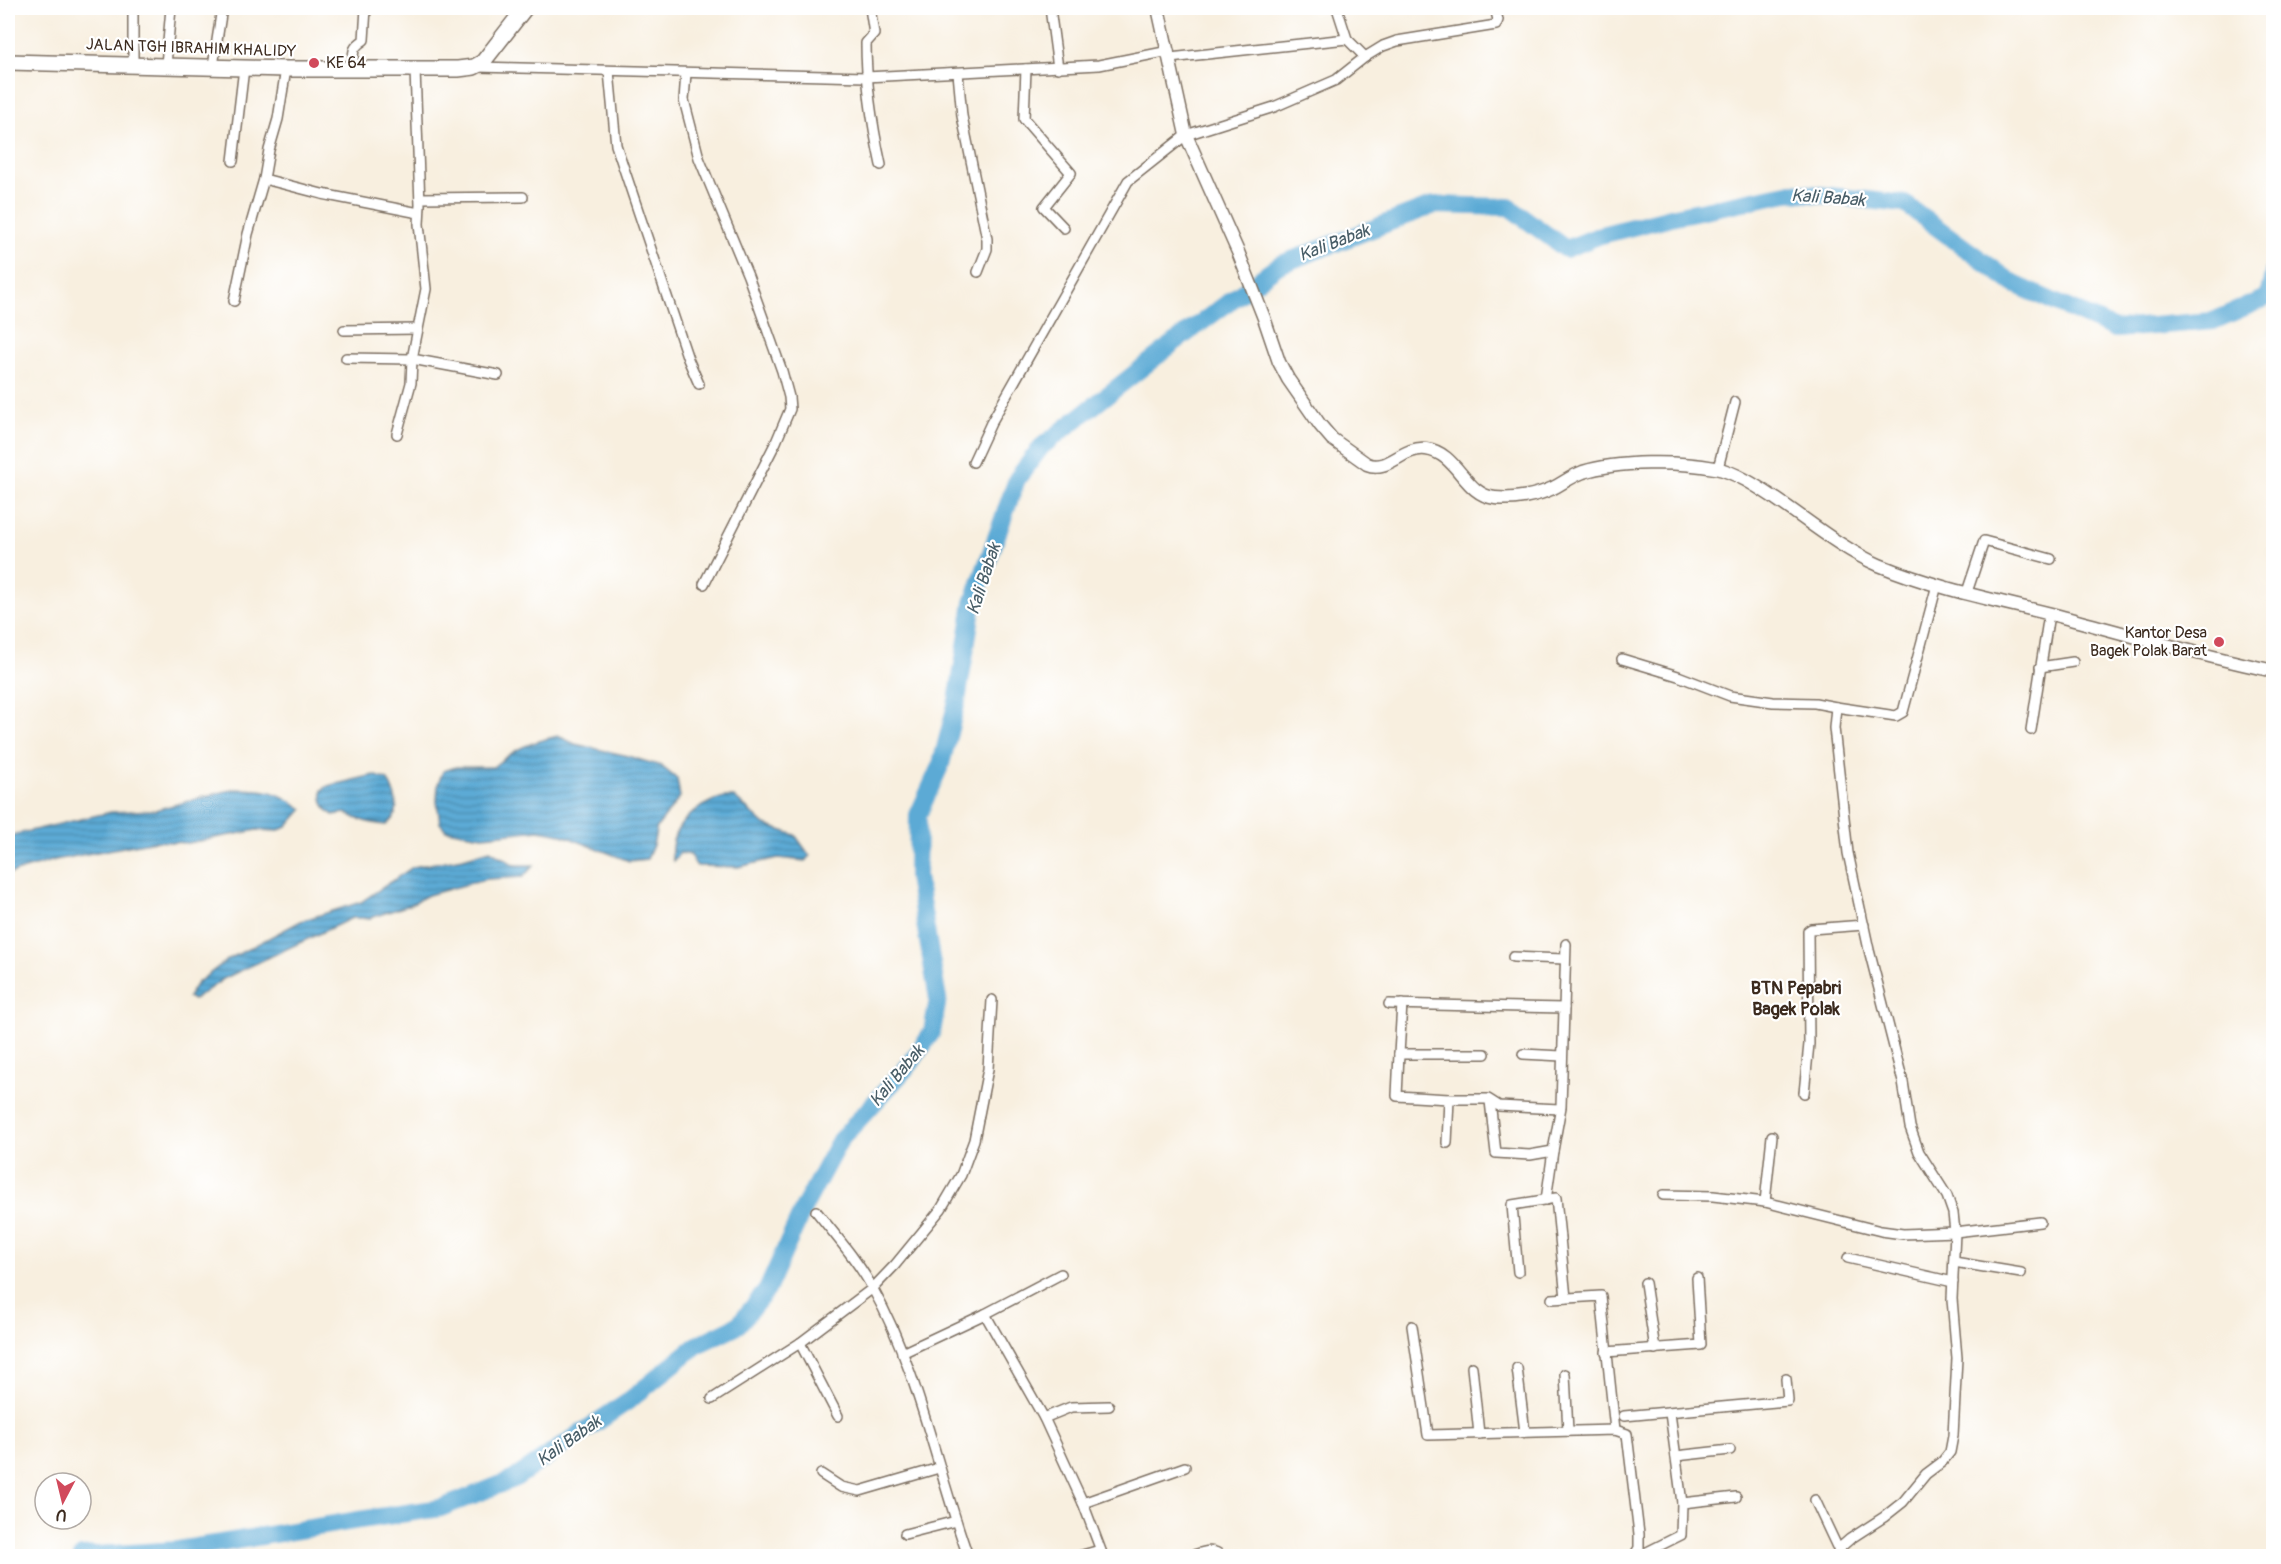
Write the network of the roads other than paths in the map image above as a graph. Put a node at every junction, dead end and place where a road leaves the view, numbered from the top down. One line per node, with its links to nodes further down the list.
1 (133, 8): 15 (street)
2 (171, 8): 16 (street)
3 (222, 8): 17 (street)
4 (366, 8): 22 (street)
5 (525, 8): 18 (main road)
6 (870, 8): 28 (street)
7 (1050, 8): 20 (street)
8 (1158, 8): 12 (street)
9 (1337, 8): 11 (street)
10 (1495, 8): 13 (street)
11 (1347, 39): 12 (street); 13 (street)
12 (1170, 55): 20 (street); 29 (street)
13 (1365, 57): 29 (street)
14 (8, 62): 15 (main road, JALAN TGH IBRAHIM KHALIDY)
15 (133, 64): 16 (main road, JALAN TGH IBRAHIM KHALIDY)
16 (166, 65): 17 (main road, JALAN TGH IBRAHIM KHALIDY)
17 (213, 66): 19 (main road, JALAN TGH IBRAHIM KHALIDY)
18 (474, 67): 24 (main road, JALAN TGH IBRAHIM KHALIDY); 25 (street)
19 (244, 68): 21 (main road, JALAN TGH IBRAHIM KHALIDY); 30 (street)
20 (1058, 68): 23 (street)
21 (286, 69): 22 (main road, JALAN TGH IBRAHIM KHALIDY); 32 (street)
22 (353, 69): 24 (main road, JALAN TGH IBRAHIM KHALIDY)
23 (1026, 69): 27 (street); 36 (street)
24 (415, 70): 34 (street)
25 (609, 71): 26 (street); 44 (street)
26 (686, 73): 28 (street); 50 (street)
27 (958, 73): 28 (street); 37 (street)
28 (866, 77): 31 (street)
29 (1186, 135): 47 (street); 48 (street)
30 (234, 161)
31 (881, 165)
32 (264, 179): 35 (street); 38 (street)
33 (523, 197): 34 (street)
34 (420, 198): 35 (street)
35 (419, 213): 39 (street)
36 (1064, 228)
37 (978, 272)
38 (234, 302)
39 (418, 329): 40 (street); 42 (street)
40 (344, 330)
41 (346, 358): 42 (street)
42 (412, 359): 43 (street); 46 (street)
43 (498, 375)
44 (699, 384)
45 (1736, 402): 48 (street)
46 (396, 434)
47 (973, 462)
48 (1718, 468): 51 (street)
49 (2051, 560): 52 (street)
50 (704, 584)
51 (1937, 585): 52 (street); 58 (street)
52 (1967, 592): 53 (street)
53 (2049, 614): 56 (street); 57 (street)
54 (1622, 659): 58 (street)
55 (2073, 662): 56 (street)
56 (2040, 667): 59 (street)
57 (2274, 671)
58 (1836, 707): 60 (street)
59 (2031, 730)
60 (1864, 925): 72 (street); 84 (street)
61 (1566, 944): 63 (street)
62 (1513, 957): 63 (street)
63 (1565, 958): 67 (street)
64 (993, 1000): 93 (street)
65 (1389, 1004): 66 (street)
66 (1402, 1004): 67 (street); 68 (street)
67 (1564, 1008): 71 (street)
68 (1399, 1054): 69 (street); 73 (street)
69 (1485, 1054)
70 (1523, 1054): 71 (street)
71 (1562, 1056): 75 (street)
72 (1804, 1093)
73 (1449, 1099): 74 (street); 77 (street)
74 (1490, 1101): 75 (street); 78 (street)
75 (1560, 1110): 78 (street)
76 (1772, 1136): 81 (street)
77 (1447, 1143)
78 (1553, 1151): 80 (street)
79 (1663, 1195): 81 (street)
80 (1546, 1200): 87 (street); 94 (street)
81 (1765, 1202): 84 (street)
82 (816, 1211): 93 (street)
83 (2040, 1222): 84 (street)
84 (1955, 1232): 86 (street)
85 (1848, 1258): 91 (street)
86 (1954, 1262): 88 (street); 91 (street)
87 (1518, 1272)
88 (2020, 1273)
89 (1061, 1274): 96 (street)
90 (1697, 1278): 99 (street)
91 (1953, 1282): 128 (street)
92 (1645, 1283): 99 (street)
93 (873, 1288): 98 (street); 101 (street)
94 (1566, 1298): 95 (street); 100 (street)
95 (1552, 1299)
96 (985, 1314): 101 (street); 111 (street)
97 (1412, 1326): 115 (street)
98 (800, 1343): 106 (street); 109 (street)
99 (1655, 1349): 100 (street)
100 (1606, 1352): 112 (street)
101 (902, 1353): 119 (street)
102 (1472, 1367): 115 (street)
103 (1517, 1368): 114 (street)
104 (1565, 1374): 113 (street)
105 (1786, 1379): 108 (street)
106 (712, 1399)
107 (1109, 1406): 111 (street)
108 (1670, 1413): 110 (street); 117 (street)
109 (838, 1416)
110 (1624, 1416)
111 (1044, 1418): 123 (street)
112 (1615, 1430): 113 (street); 133 (street)
113 (1568, 1431): 114 (street)
114 (1525, 1432): 115 (street)
115 (1479, 1434)
116 (1730, 1449): 117 (street)
117 (1676, 1456): 124 (street)
118 (1185, 1467): 123 (street)
119 (939, 1468): 120 (street); 125 (street)
120 (821, 1474)
121 (1736, 1497): 124 (street)
122 (1815, 1500): 128 (street)
123 (1083, 1503): 127 (street)
124 (1682, 1503): 134 (street)
125 (956, 1521): 126 (street); 129 (street)
126 (904, 1534)
127 (1101, 1553): 130 (street)
128 (1841, 1553)
129 (968, 1557)
130 (1079, 1557)
131 (1190, 1557): 132 (street)
132 (1221, 1557)
133 (1634, 1557)
134 (1639, 1557)

